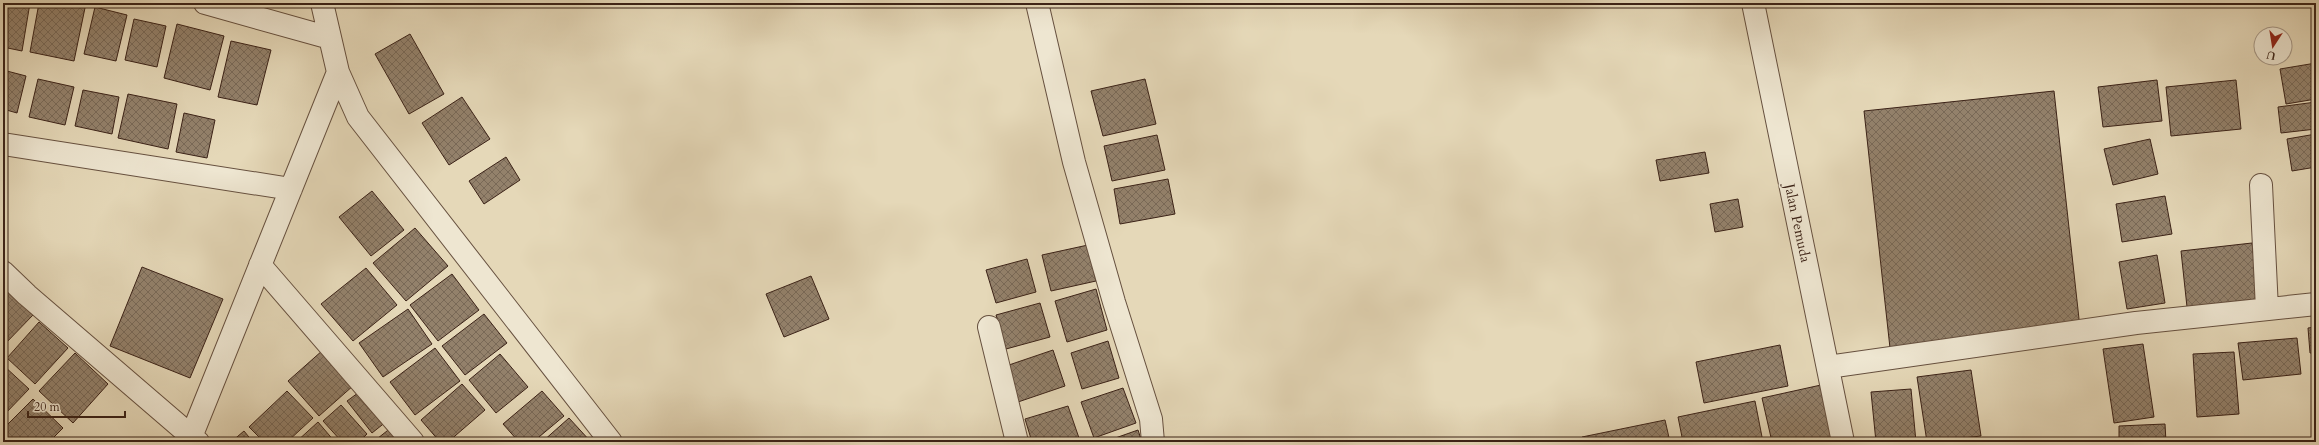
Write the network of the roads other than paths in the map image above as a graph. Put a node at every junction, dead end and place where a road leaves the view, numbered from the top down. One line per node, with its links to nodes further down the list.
1 (205, 3): 5 (street)
2 (322, 3): 5 (street)
3 (1036, 3): 20 (street)
4 (1753, 3): 15 (street, Jalan Pemuda)
5 (330, 38): 6 (street)
6 (338, 72): 9 (street); 18 (street)
7 (3, 144): 9 (street)
8 (2261, 185): 13 (street)
9 (291, 189): 10 (street)
10 (260, 265): 16 (street); 17 (street)
11 (3, 272): 16 (street)
12 (2316, 304): 13 (street)
13 (2266, 309): 15 (street)
14 (989, 327): 19 (street)
15 (1828, 367): 21 (street, Jalan Pemuda)
16 (192, 439)
17 (413, 442)
18 (611, 442)
19 (1017, 442)
20 (1153, 442)
21 (1843, 442)

